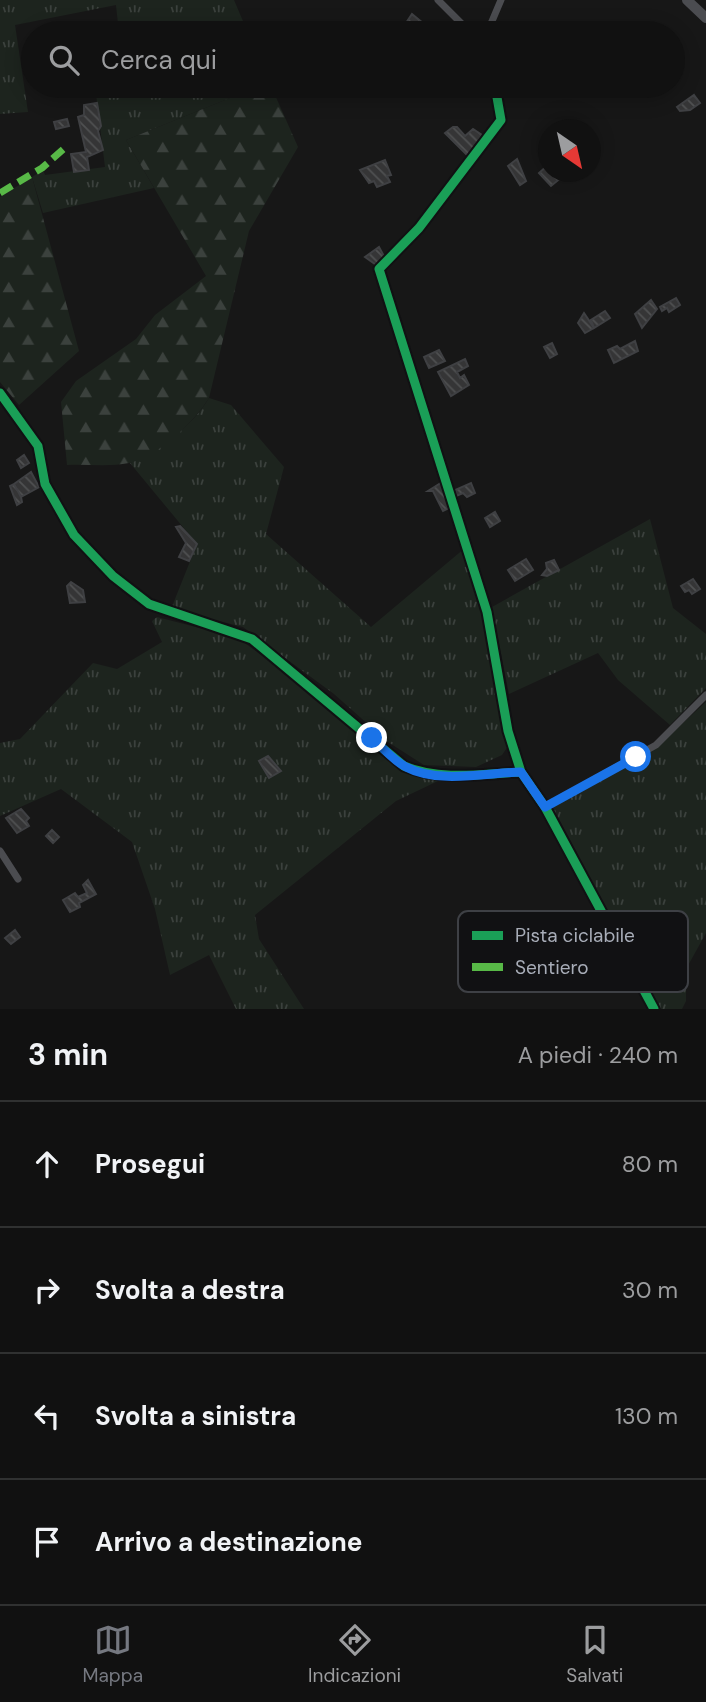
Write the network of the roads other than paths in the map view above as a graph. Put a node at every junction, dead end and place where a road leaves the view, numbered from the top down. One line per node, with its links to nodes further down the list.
1 (438, 0): 5 (street)
2 (501, 0): 6 (street)
3 (687, 0): 4 (street)
4 (706, 18)
5 (459, 21)
6 (492, 21)
7 (497, 98): 10 (street)
8 (0, 393): 10 (street)
9 (706, 695): 11 (street)
10 (521, 772): 11 (street)
11 (545, 807): 14 (street)
12 (0, 850): 13 (street)
13 (19, 879)
14 (601, 911)
15 (645, 992): 16 (street)
16 (654, 1009)

